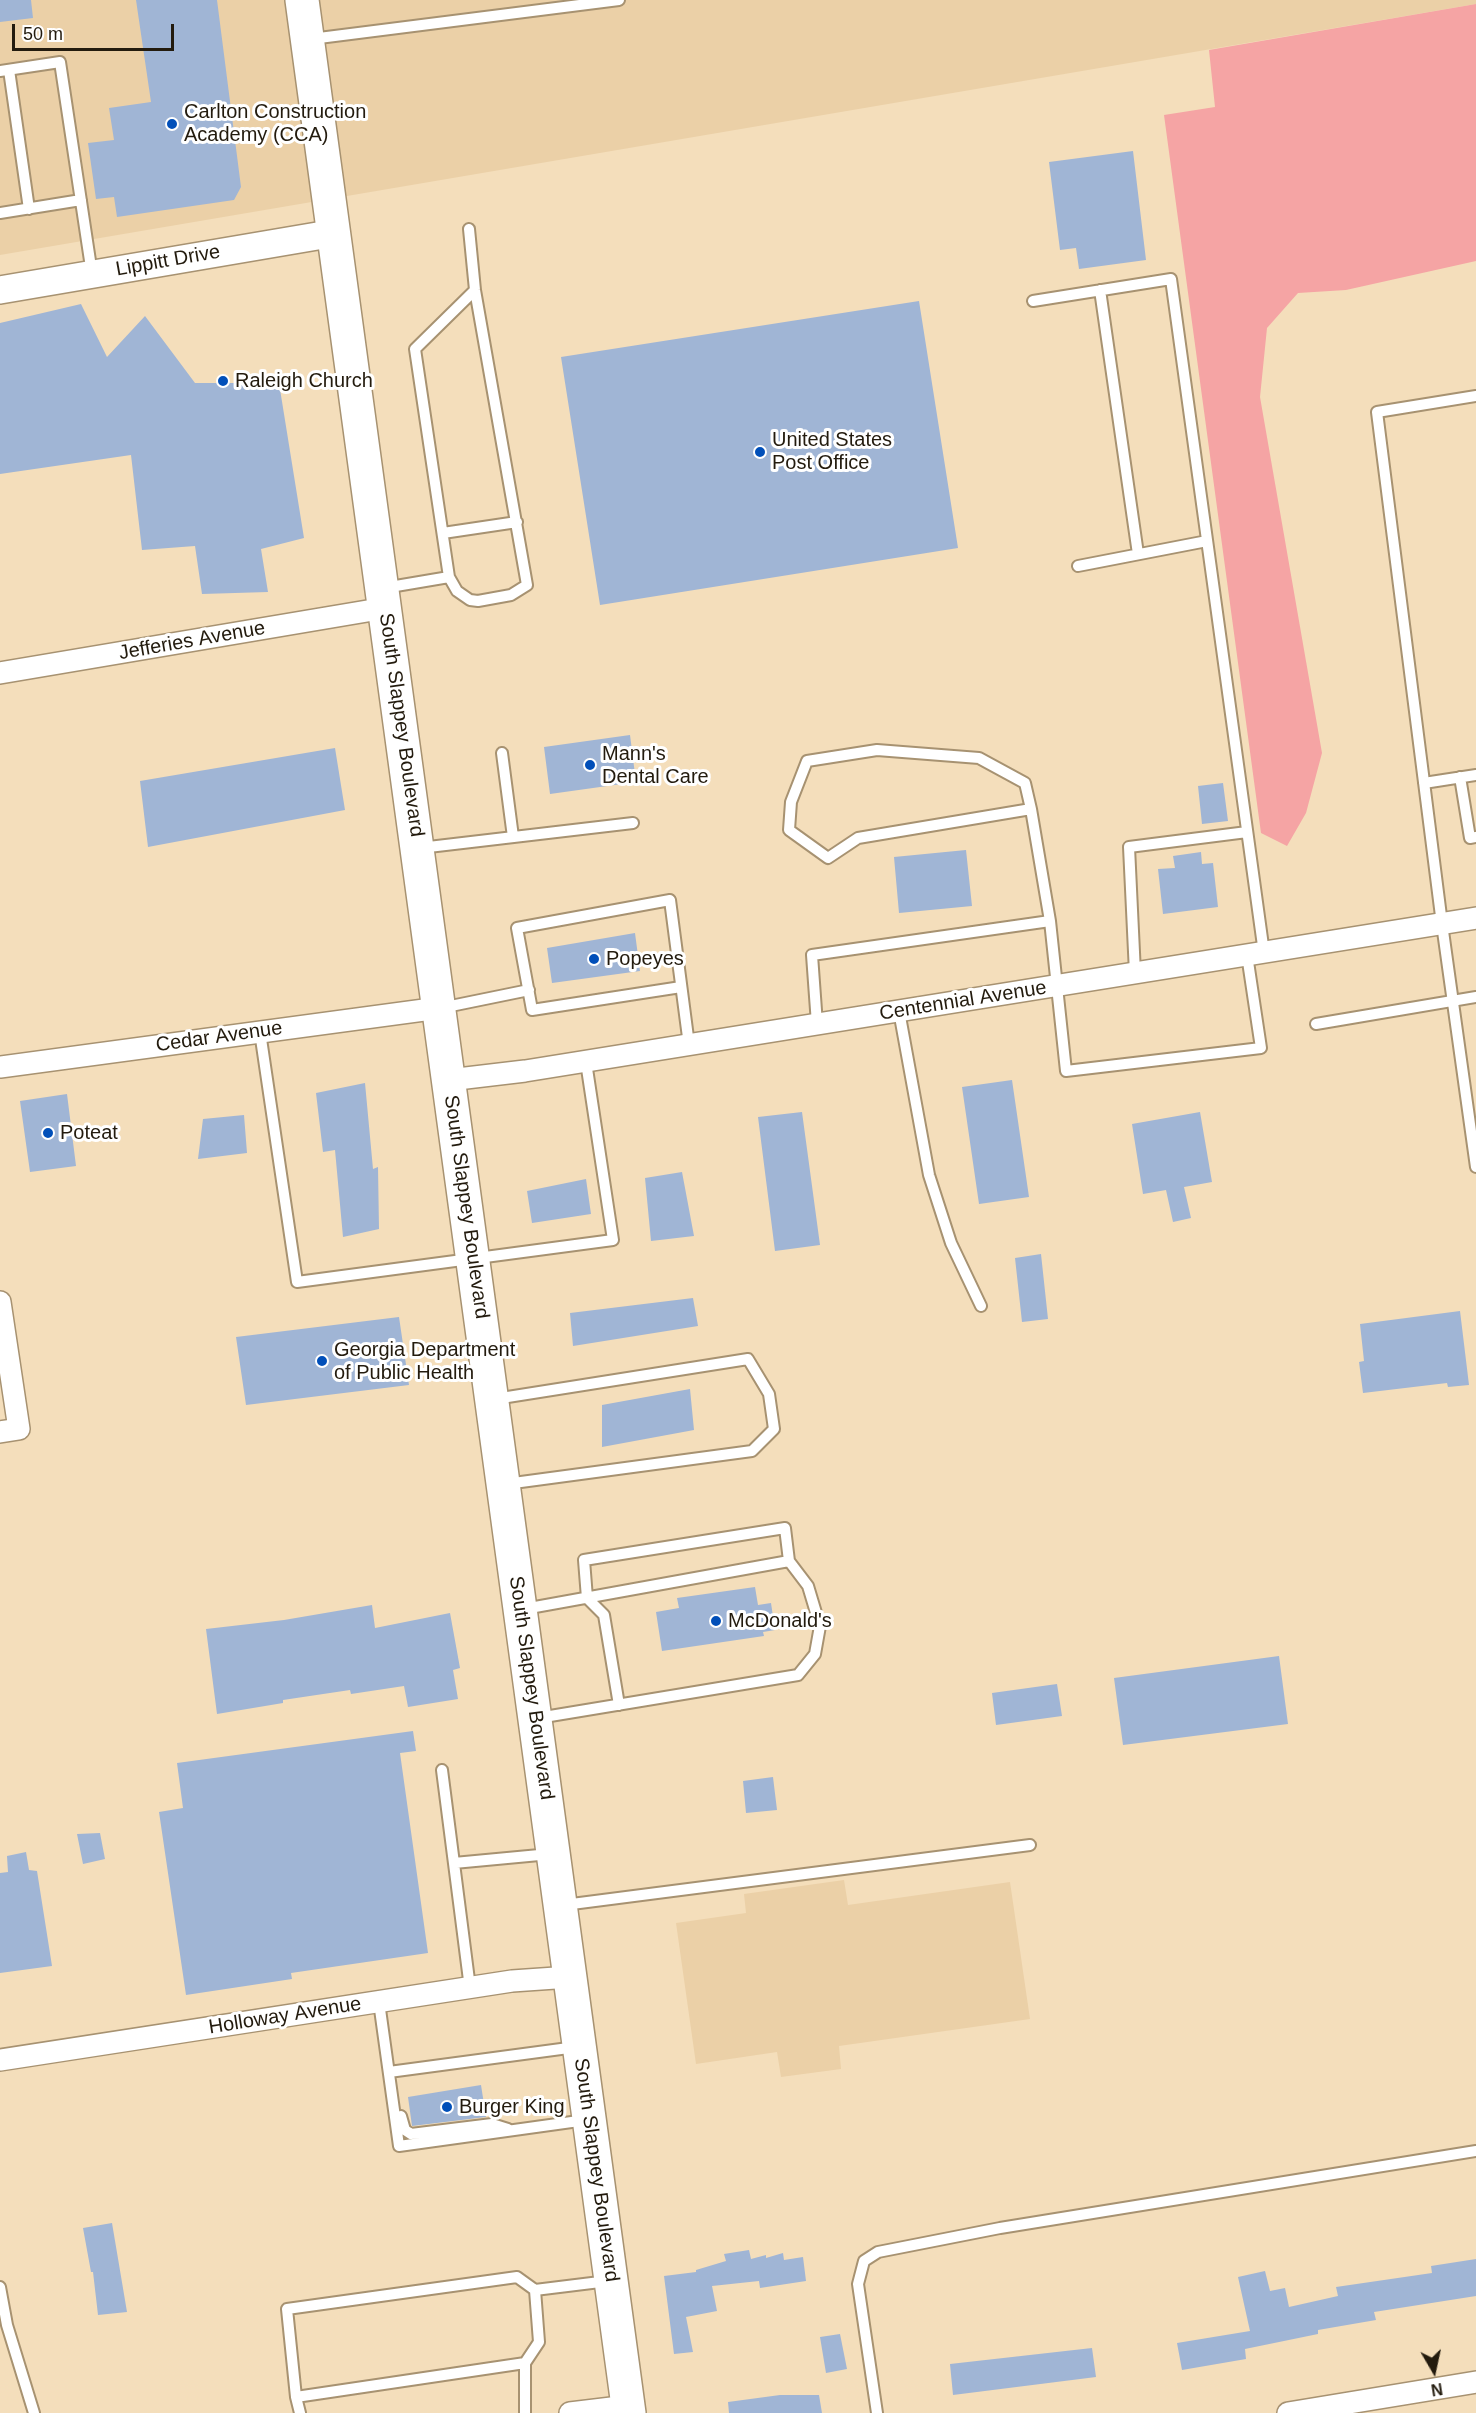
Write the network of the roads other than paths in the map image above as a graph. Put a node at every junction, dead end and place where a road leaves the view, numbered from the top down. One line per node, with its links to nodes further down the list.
1 (302, 0): 5 (main road, South Slappey Boulevard)
2 (523, 0): 4 (lane)
3 (619, 0): 4 (lane)
4 (525, 12): 5 (lane)
5 (308, 40): 11 (main road, South Slappey Boulevard)
6 (4, 70): 7 (lane); 8 (lane)
7 (81, 200): 8 (lane); 12 (lane)
8 (29, 209): 9 (lane)
9 (0, 213)
10 (469, 229): 14 (lane)
11 (335, 233): 12 (street, Lippitt Drive); 24 (main road, South Slappey Boulevard)
12 (92, 274): 13 (street, Lippitt Drive)
13 (0, 290)
14 (475, 290): 18 (lane); 19 (lane)
15 (1100, 291): 16 (lane); 20 (lane); 21 (lane)
16 (1033, 301)
17 (1476, 396): 29 (lane)
18 (517, 522): 19 (lane); 23 (lane)
19 (443, 533): 23 (lane)
20 (1207, 541): 21 (lane); 32 (lane)
21 (1138, 554): 22 (lane)
22 (1078, 566)
23 (449, 577): 24 (lane)
24 (383, 598): 25 (street, Jefferies Avenue); 35 (main road, South Slappey Boulevard)
25 (0, 673)
26 (502, 753): 33 (lane)
27 (1476, 775): 28 (lane)
28 (1460, 777): 29 (lane); 34 (lane)
29 (1424, 783): 38 (lane)
30 (1031, 809): 30 (lane); 37 (lane)
31 (633, 823): 33 (lane)
32 (1247, 832): 39 (lane); 40 (lane)
33 (513, 837): 35 (lane)
34 (1476, 837)
35 (417, 848): 46 (main road, South Slappey Boulevard)
36 (1476, 918): 38 (street, Centennial Avenue)
37 (1050, 921): 41 (lane); 48 (lane)
38 (1442, 924): 39 (street, Centennial Avenue); 45 (lane)
39 (1256, 954): 40 (street, Centennial Avenue); 41 (lane)
40 (1135, 973): 41 (street, Centennial Avenue)
41 (1057, 986): 47 (street, Centennial Avenue)
42 (681, 987): 43 (lane); 43 (lane); 51 (lane)
43 (529, 990): 46 (lane)
44 (1476, 997): 45 (lane)
45 (1452, 1000): 49 (lane); 55 (lane)
46 (439, 1008): 50 (street, Cedar Avenue); 54 (main road, South Slappey Boulevard)
47 (898, 1011): 48 (street, Centennial Avenue); 58 (lane)
48 (817, 1024): 51 (street, Centennial Avenue)
49 (1316, 1024)
50 (260, 1032): 53 (street, Cedar Avenue); 56 (lane)
51 (689, 1045): 52 (street, Centennial Avenue)
52 (586, 1062): 54 (street, Centennial Avenue); 56 (lane)
53 (0, 1066)
54 (449, 1080): 56 (main road, South Slappey Boulevard)
55 (1476, 1167)
56 (473, 1259): 59 (main road, South Slappey Boulevard)
57 (0, 1302): 60 (street)
58 (981, 1306)
59 (492, 1400): 61 (main road, South Slappey Boulevard); 61 (lane)
60 (0, 1432)
61 (504, 1484): 64 (main road, South Slappey Boulevard)
62 (789, 1561): 63 (lane); 63 (lane); 65 (lane)
63 (587, 1598): 64 (lane); 65 (lane)
64 (520, 1610): 66 (main road, South Slappey Boulevard)
65 (619, 1705): 66 (lane)
66 (535, 1718): 69 (main road, South Slappey Boulevard)
67 (442, 1770): 70 (lane)
68 (1030, 1845): 71 (lane)
69 (554, 1854): 70 (lane); 71 (main road, South Slappey Boulevard)
70 (454, 1863): 73 (lane)
71 (561, 1905): 72 (main road, South Slappey Boulevard)
72 (570, 1977): 73 (street, Holloway Avenue); 75 (main road, South Slappey Boulevard)
73 (470, 1988): 74 (street, Holloway Avenue)
74 (379, 2002): 76 (street, Holloway Avenue); 77 (lane)
75 (579, 2047): 77 (lane); 79 (main road, South Slappey Boulevard)
76 (0, 2060)
77 (389, 2072): 78 (lane)
78 (393, 2097): 80 (lane); 80 (lane)
79 (589, 2119): 80 (lane); 82 (main road, South Slappey Boulevard)
80 (512, 2130)
81 (1476, 2151): 93 (lane)
82 (611, 2280): 84 (lane); 88 (main road, South Slappey Boulevard)
83 (0, 2287): 89 (lane)
84 (535, 2290): 85 (lane); 87 (lane)
85 (525, 2362): 87 (lane); 91 (lane)
86 (1476, 2382): 94 (street)
87 (296, 2397): 90 (lane)
88 (629, 2409): 92 (street)
89 (34, 2413)
90 (300, 2413)
91 (525, 2413)
92 (570, 2413)
93 (877, 2413)
94 (1288, 2413)

